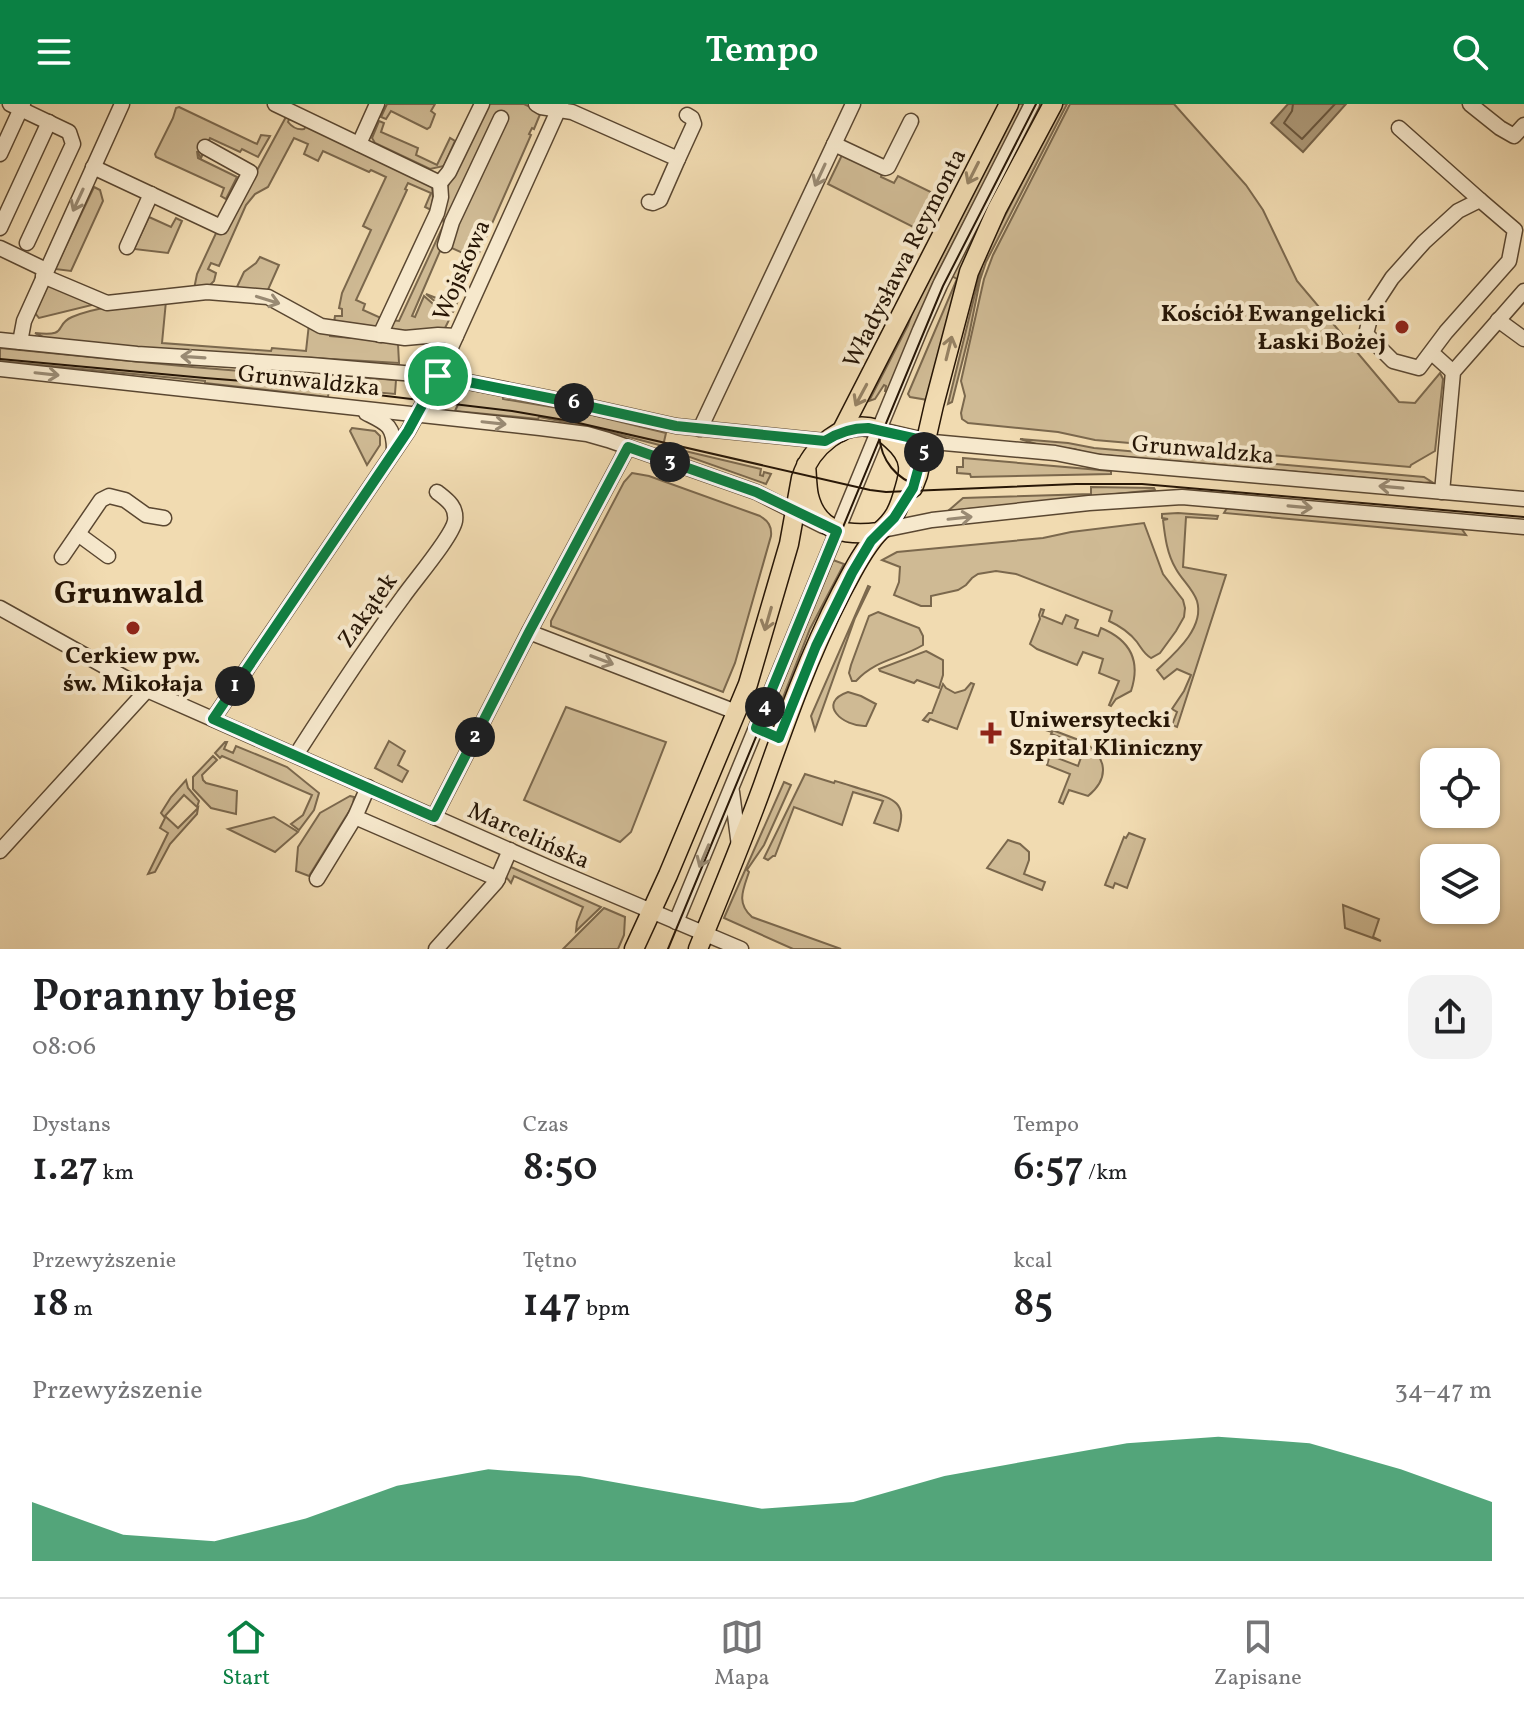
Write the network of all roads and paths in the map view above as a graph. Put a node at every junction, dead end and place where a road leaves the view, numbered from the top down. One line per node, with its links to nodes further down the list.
1 (122, 104): 25 (street)
2 (275, 104): 13 (street)
3 (377, 104): 20 (street)
4 (482, 104): 26 (street)
5 (536, 104): 12 (street)
6 (853, 104): 21 (street)
7 (1009, 104): 51 (main road, Władysława Reymonta, one-way to 51)
8 (1032, 104): 50 (street)
9 (1053, 104): 52 (main road, one-way to 9)
10 (1470, 104): 18 (street)
11 (18, 106): 17 (street); 23 (street)
12 (560, 107): 24 (street); 39 (street, Wojskowa)
13 (293, 108): 20 (street)
14 (687, 115): 24 (street)
15 (501, 118): 32 (street)
16 (911, 121): 21 (street)
17 (49, 122): 30 (street); 31 (street)
18 (1524, 125)
19 (1399, 128): 28 (street)
20 (359, 144): 26 (street)
21 (834, 144): 49 (street, one-way to 49)
22 (205, 147): 27 (street)
23 (0, 154)
24 (678, 159): 29 (street)
25 (93, 167): 27 (street); 35 (street, one-way to 35)
26 (440, 183): 38 (street)
27 (151, 194): 33 (street)
28 (1480, 200): 43 (street); 43 (street)
29 (649, 202)
30 (0, 228)
31 (27, 243)
32 (445, 245)
33 (127, 247)
34 (0, 248): 35 (street)
35 (45, 273): 38 (street, one-way to 38); 42 (street)
36 (1524, 291): 37 (street)
37 (1498, 320): 40 (street); 44 (street)
38 (380, 335): 39 (street)
39 (456, 336): 46 (street, Wojskowa)
40 (1524, 339)
41 (0, 340): 42 (street, Grunwaldzka)
42 (20, 342): 46 (street, Grunwaldzka, one-way to 42)
43 (1431, 352): 44 (street)
44 (1457, 366): 57 (street)
45 (0, 369): 47 (street, Grunwaldzka, one-way to 47)
46 (438, 376): 48 (street, Wojskowa); 49 (street, Grunwaldzka)
47 (355, 408): 48 (street, Grunwaldzka); 54 (street)
48 (416, 415): 53 (street, Grunwaldzka, one-way to 53); 54 (street, Wojskowa)
49 (700, 429): 51 (street, Grunwaldzka)
50 (879, 430): 51 (main road); 52 (street, Grunwaldzka); 60 (main road); 63 (street)
51 (833, 436): 55 (main road, Władysława Reymonta)
52 (926, 441): 57 (street, Grunwaldzka, one-way to 52); 60 (main road)
53 (628, 447): 59 (street, Grunwaldzka); 69 (street)
54 (394, 450): 72 (street, Wojskowa)
55 (806, 465): 59 (main road); 63 (main road)
56 (437, 492): 75 (street, Zakątek)
57 (1442, 492): 58 (street, Grunwaldzka)
58 (1524, 499)
59 (795, 511): 63 (street, Grunwaldzka); 71 (main road, one-way to 71)
60 (899, 511): 64 (main road)
61 (164, 518): 65 (street)
62 (1524, 527): 64 (street, Grunwaldzka, one-way to 62)
63 (836, 531): 64 (main road); 73 (street)
64 (881, 531): 74 (main road)
65 (78, 534): 66 (street); 67 (street)
66 (108, 556)
67 (62, 557)
68 (0, 608): 70 (street, Marcelińska)
69 (529, 632): 71 (street, one-way to 71); 79 (street)
70 (147, 690): 72 (street, Marcelińska); 82 (street)
71 (736, 712): 85 (main road)
72 (213, 719): 75 (street, Marcelińska)
73 (756, 728): 74 (street); 77 (street)
74 (779, 738): 80 (main road)
75 (296, 755): 76 (street, Marcelińska)
76 (368, 787): 78 (street); 79 (street, Marcelińska)
77 (732, 790): 80 (street); 86 (street, one-way to 86)
78 (355, 817): 83 (street); 84 (street)
79 (434, 817): 81 (street, Marcelińska)
80 (739, 847): 87 (main road)
81 (510, 850): 84 (street); 85 (street, Marcelińska)
82 (0, 851)
83 (317, 879)
84 (498, 879): 88 (street)
85 (651, 912): 86 (street, Marcelińska); 89 (main road)
86 (676, 922): 87 (street, Marcelińska)
87 (701, 941): 90 (street, Marcelińska)
88 (436, 949)
89 (634, 949)
90 (741, 949)

